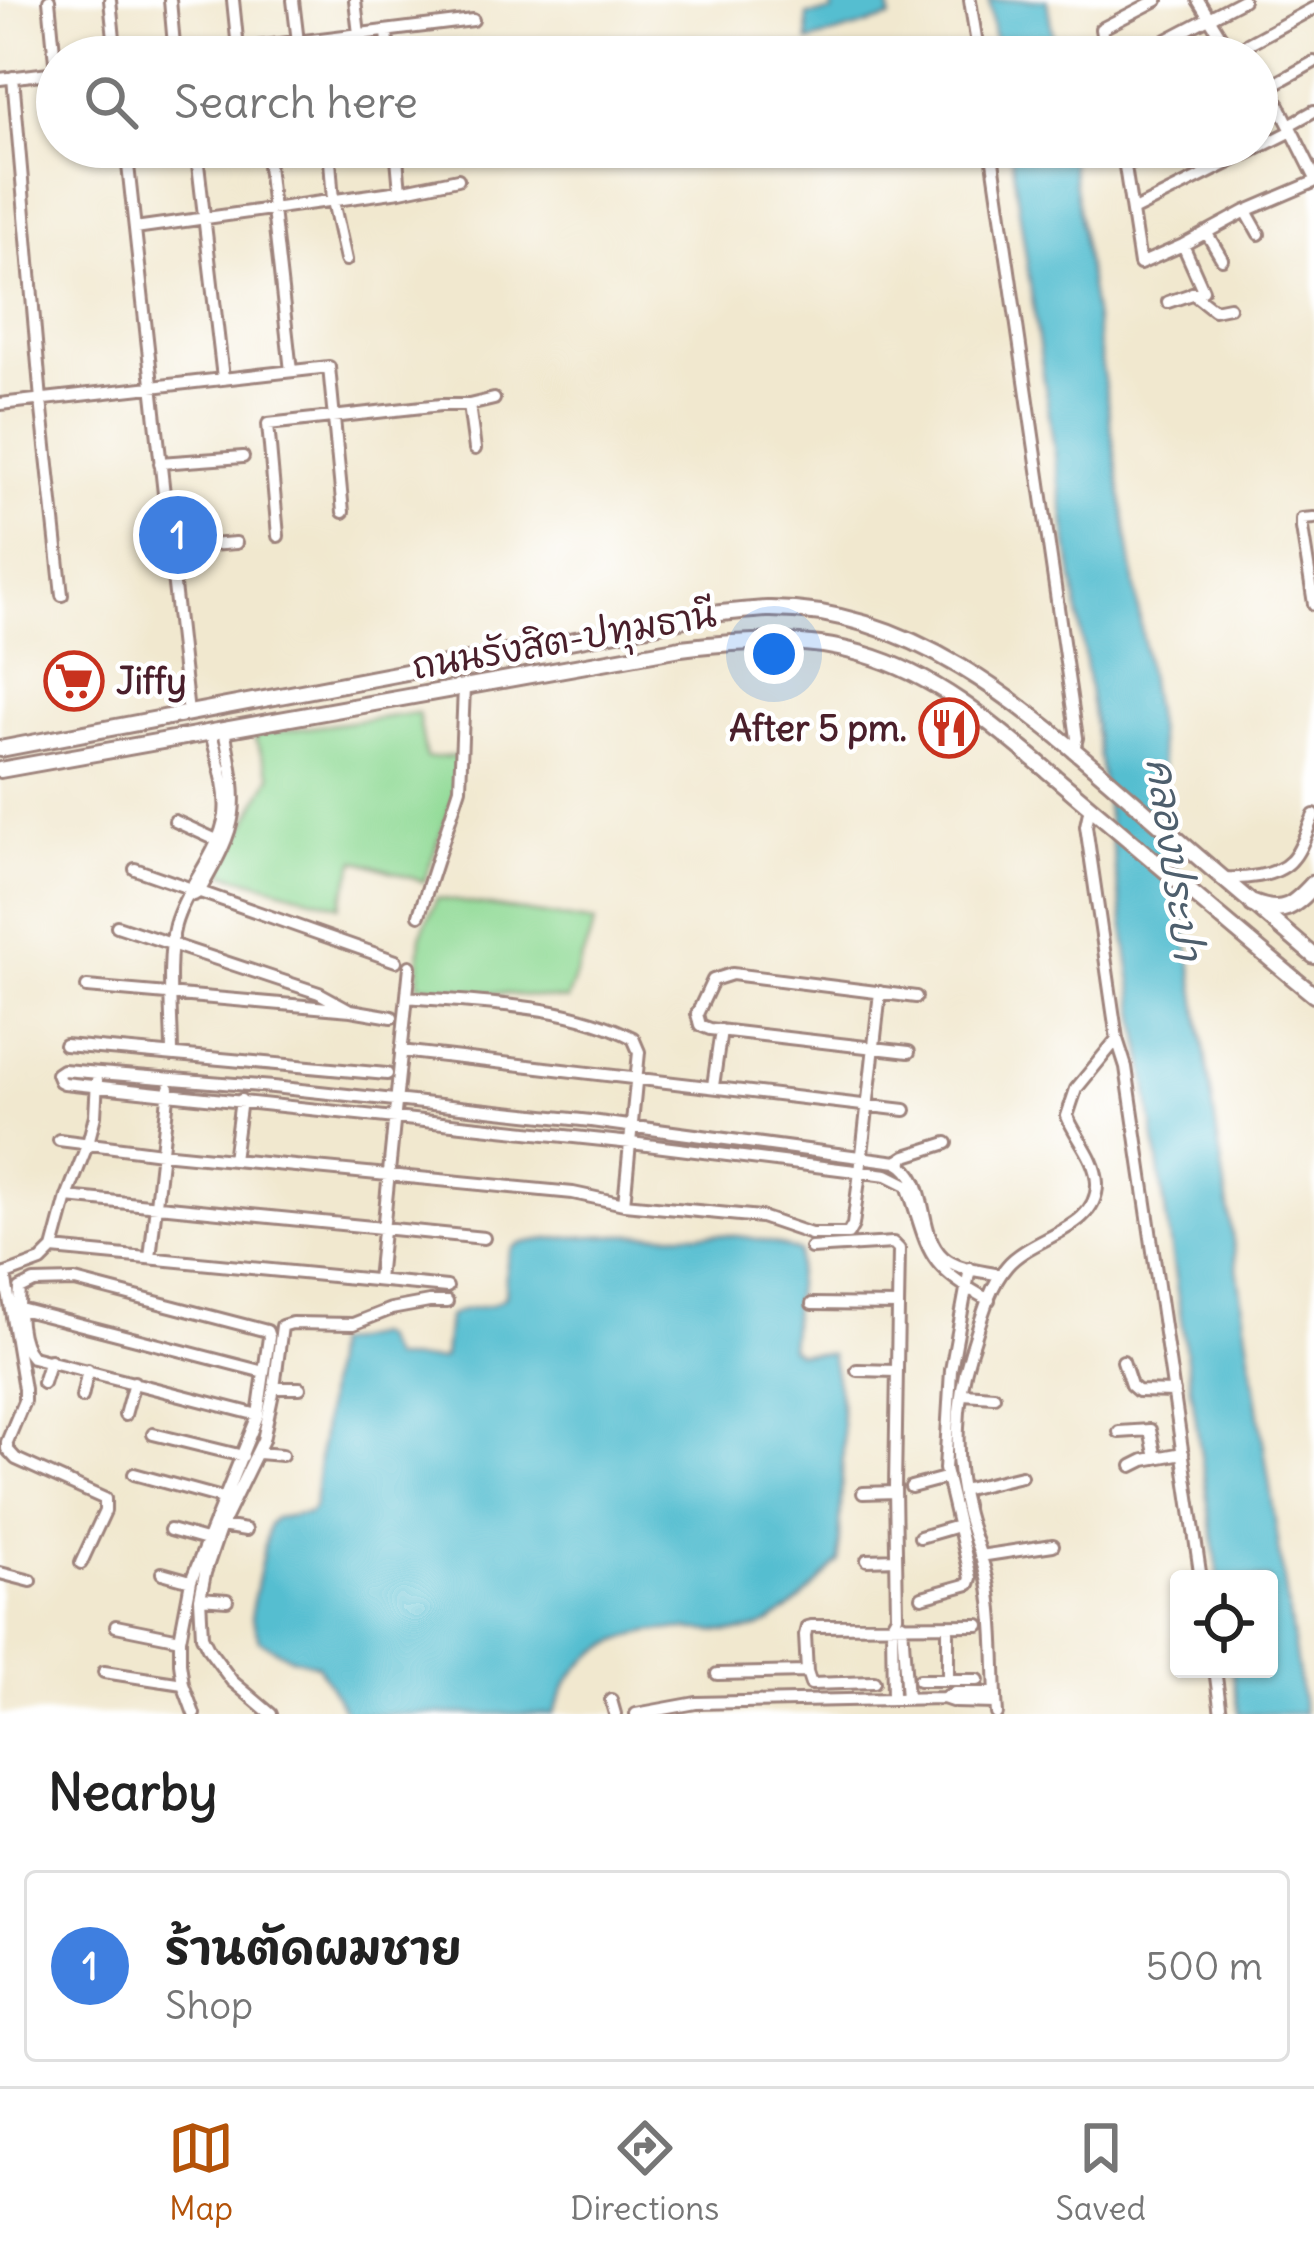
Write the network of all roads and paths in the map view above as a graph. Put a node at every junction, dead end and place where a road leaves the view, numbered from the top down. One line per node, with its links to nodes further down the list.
1 (49, 0): 16 (street)
2 (110, 0): 17 (street)
3 (170, 0): 18 (street)
4 (233, 0): 19 (street)
5 (293, 0): 20 (street)
6 (355, 0): 15 (street)
7 (970, 0): 23 (street)
8 (1157, 0): 24 (street)
9 (1198, 0): 12 (street)
10 (1243, 0): 12 (street)
11 (1314, 8): 27 (street)
12 (1209, 18): 25 (street); 26 (street)
13 (473, 20): 14 (street)
14 (387, 31): 15 (street); 22 (street)
15 (359, 34): 21 (street)
16 (53, 36)
17 (114, 36)
18 (173, 36)
19 (237, 36)
20 (297, 36)
21 (343, 36)
22 (387, 36)
23 (976, 36)
24 (1102, 36)
25 (1174, 36)
26 (1220, 36)
27 (1262, 36)
28 (1314, 62): 30 (street)
29 (7, 78): 64 (street)
30 (1278, 83)
31 (1278, 103): 33 (street)
32 (1314, 112): 33 (street)
33 (1291, 128): 34 (street); 43 (street)
34 (1278, 135)
35 (128, 168): 51 (street)
36 (198, 168): 50 (street)
37 (268, 168): 47 (street)
38 (331, 168): 46 (street)
39 (398, 168): 45 (street)
40 (994, 168): 84 (street)
41 (1125, 168): 48 (street)
42 (1214, 168): 48 (street)
43 (1314, 178): 49 (street)
44 (458, 179): 45 (street)
45 (400, 191): 46 (street)
46 (333, 201): 47 (street); 56 (street)
47 (272, 209): 50 (street); 60 (street)
48 (1132, 211): 54 (street)
49 (1246, 211): 52 (street); 53 (street)
50 (203, 219): 51 (street); 61 (street)
51 (135, 228): 62 (street)
52 (1206, 232): 54 (street); 55 (street)
53 (1259, 234)
54 (1183, 245): 57 (street)
55 (1222, 259)
56 (346, 260)
57 (1192, 293): 58 (street); 59 (street)
58 (1168, 302)
59 (1229, 307)
60 (291, 370): 61 (street); 67 (street)
61 (223, 378): 62 (street)
62 (151, 388): 64 (street); 70 (street)
63 (494, 399): 66 (street)
64 (41, 400): 65 (street); 76 (street)
65 (0, 404)
66 (470, 405): 67 (street); 68 (street)
67 (334, 417): 71 (street); 73 (street)
68 (476, 449)
69 (244, 457): 70 (street)
70 (160, 464): 75 (street)
71 (343, 512)
72 (1314, 518): 77 (street)
73 (278, 536)
74 (236, 542): 75 (street)
75 (169, 548): 80 (street)
76 (62, 595)
77 (1314, 604)
78 (464, 687): 81 (main road, ถนนรังสิต-ปทุมธานี); 86 (main road, ถนนรังสิต-ปทุมธานี); 95 (street)
79 (287, 694): 80 (main road, ถนนรังสิต-ปทุมธานี); 81 (main road); 84 (main road, ถนนรังสิต-ปทุมธานี)
80 (188, 713): 83 (main road, ถนนรังสิต-ปทุมธานี)
81 (292, 718): 82 (main road, ถนนรังสิต-ปทุมธานี)
82 (218, 731): 85 (main road, ถนนรังสิต-ปทุมธานี); 89 (street)
83 (0, 749)
84 (1074, 749): 91 (main road, ถนนรังสิต-ปทุมธานี)
85 (0, 770)
86 (1094, 809): 104 (main road, ถนนรังสิต-ปทุมธานี); 110 (street)
87 (1314, 815): 91 (street)
88 (175, 820): 89 (street)
89 (221, 842): 93 (street)
90 (135, 869): 93 (street)
91 (1216, 873): 94 (main road, ถนนรังสิต-ปทุมธานี)
92 (1314, 884): 94 (highway)
93 (192, 893): 97 (street); 99 (street)
94 (1253, 904): 98 (main road, ถนนรังสิต-ปทุมธานี)
95 (419, 916)
96 (117, 926): 97 (street)
97 (172, 946): 103 (street); 107 (street)
98 (1314, 956)
99 (396, 961)
100 (410, 966): 105 (street)
101 (87, 986): 103 (street)
102 (880, 992): 106 (street); 109 (street); 112 (street)
103 (172, 995): 107 (street); 115 (street)
104 (1314, 995)
105 (406, 997): 113 (street); 117 (street)
106 (916, 997)
107 (351, 1010): 108 (street)
108 (392, 1017)
109 (721, 1030): 112 (street); 121 (street)
110 (1117, 1039): 153 (street); 172 (street)
111 (65, 1045): 115 (street)
112 (874, 1046): 114 (street); 126 (street)
113 (401, 1051): 117 (street); 124 (street)
114 (909, 1052)
115 (172, 1054): 116 (street)
116 (387, 1074)
117 (638, 1078): 121 (street); 131 (street)
118 (97, 1080): 119 (street); 123 (street); 134 (street)
119 (170, 1080): 120 (street); 123 (street)
120 (242, 1084): 122 (street); 125 (street)
121 (713, 1086): 126 (street)
122 (318, 1091): 124 (street); 128 (street)
123 (168, 1094): 125 (street); 137 (street)
124 (396, 1101): 127 (street); 130 (street)
125 (241, 1102): 128 (street); 139 (street)
126 (867, 1104): 129 (street); 138 (street)
127 (478, 1108): 131 (street); 132 (street)
128 (316, 1110): 130 (street)
129 (904, 1110)
130 (394, 1118): 132 (street); 142 (street)
131 (633, 1126): 135 (street); 138 (street)
132 (476, 1127): 135 (street)
133 (58, 1140): 134 (street)
134 (88, 1143): 137 (street); 143 (street)
135 (631, 1143): 141 (street); 144 (street)
136 (947, 1143): 140 (street)
137 (161, 1153): 139 (street); 145 (street)
138 (862, 1156): 140 (street); 141 (street)
139 (233, 1160): 142 (street)
140 (897, 1162): 151 (street)
141 (860, 1172): 144 (street); 156 (street)
142 (389, 1175): 144 (street); 146 (street)
143 (67, 1197): 145 (street); 149 (street)
144 (624, 1204)
145 (156, 1205): 146 (street); 150 (street)
146 (385, 1227): 147 (street); 154 (street)
147 (484, 1238)
148 (811, 1248): 160 (street)
149 (53, 1249): 150 (street); 152 (street)
150 (150, 1258): 154 (street)
151 (970, 1268): 153 (street); 156 (street)
152 (3, 1275): 204 (street)
153 (1000, 1275): 157 (street)
154 (378, 1280): 155 (street)
155 (447, 1287)
156 (968, 1289): 157 (street); 188 (street)
157 (989, 1300): 173 (street)
158 (446, 1302): 170 (street)
159 (812, 1304): 160 (street)
160 (898, 1305): 166 (street)
161 (20, 1309): 162 (street); 167 (street); 167 (street)
162 (50, 1360): 164 (street); 169 (street)
163 (1123, 1361): 172 (street)
164 (88, 1370): 168 (street); 174 (street)
165 (857, 1370): 166 (street)
166 (896, 1371): 191 (street)
167 (264, 1372): 177 (street)
168 (134, 1382): 176 (street); 177 (street)
169 (43, 1383)
170 (274, 1388): 171 (street); 180 (street)
171 (300, 1388)
172 (1174, 1392): 181 (street)
173 (963, 1394): 175 (street); 190 (street)
174 (82, 1396)
175 (994, 1396)
176 (125, 1415)
177 (258, 1415): 183 (street)
178 (1119, 1432): 184 (street)
179 (153, 1434): 183 (street)
180 (258, 1453): 182 (street); 194 (street)
181 (1183, 1453): 184 (street); 205 (street)
182 (282, 1455)
183 (243, 1456): 193 (street)
184 (1156, 1458): 185 (street)
185 (1132, 1466)
186 (134, 1474): 193 (street)
187 (1021, 1476): 190 (street)
188 (945, 1478): 189 (street); 195 (street)
189 (911, 1487)
190 (962, 1490): 201 (street)
191 (895, 1492): 192 (street); 202 (street)
192 (863, 1493)
193 (222, 1498): 199 (street)
194 (221, 1526): 197 (street); 211 (street)
195 (958, 1526): 198 (street); 210 (street)
196 (170, 1530): 199 (street)
197 (246, 1530)
198 (920, 1537)
199 (206, 1540): 209 (street)
200 (1053, 1544): 201 (street)
201 (980, 1556): 230 (street)
202 (896, 1559): 203 (street); 213 (street)
203 (867, 1560)
204 (81, 1563)
205 (1201, 1570)
206 (0, 1573): 208 (street)
207 (162, 1573): 209 (street)
208 (31, 1581)
209 (191, 1581): 217 (street)
210 (922, 1597)
211 (200, 1598): 212 (street); 232 (street)
212 (227, 1600)
213 (898, 1622): 214 (street); 219 (street); 227 (street); 228 (street)
214 (948, 1625): 215 (street); 223 (street)
215 (980, 1625)
216 (116, 1626): 217 (street)
217 (180, 1639): 226 (street)
218 (104, 1672): 226 (street)
219 (807, 1672): 220 (street); 225 (street)
220 (717, 1674)
221 (1216, 1678): 235 (street)
222 (919, 1679): 223 (street)
223 (948, 1679): 224 (street)
224 (978, 1679)
225 (874, 1682)
226 (183, 1684): 231 (street)
227 (892, 1699): 228 (street); 234 (street)
228 (907, 1699): 230 (street)
229 (611, 1700): 233 (street)
230 (997, 1703)
231 (194, 1714)
232 (271, 1714)
233 (615, 1714)
234 (636, 1714)
235 (1221, 1714)

